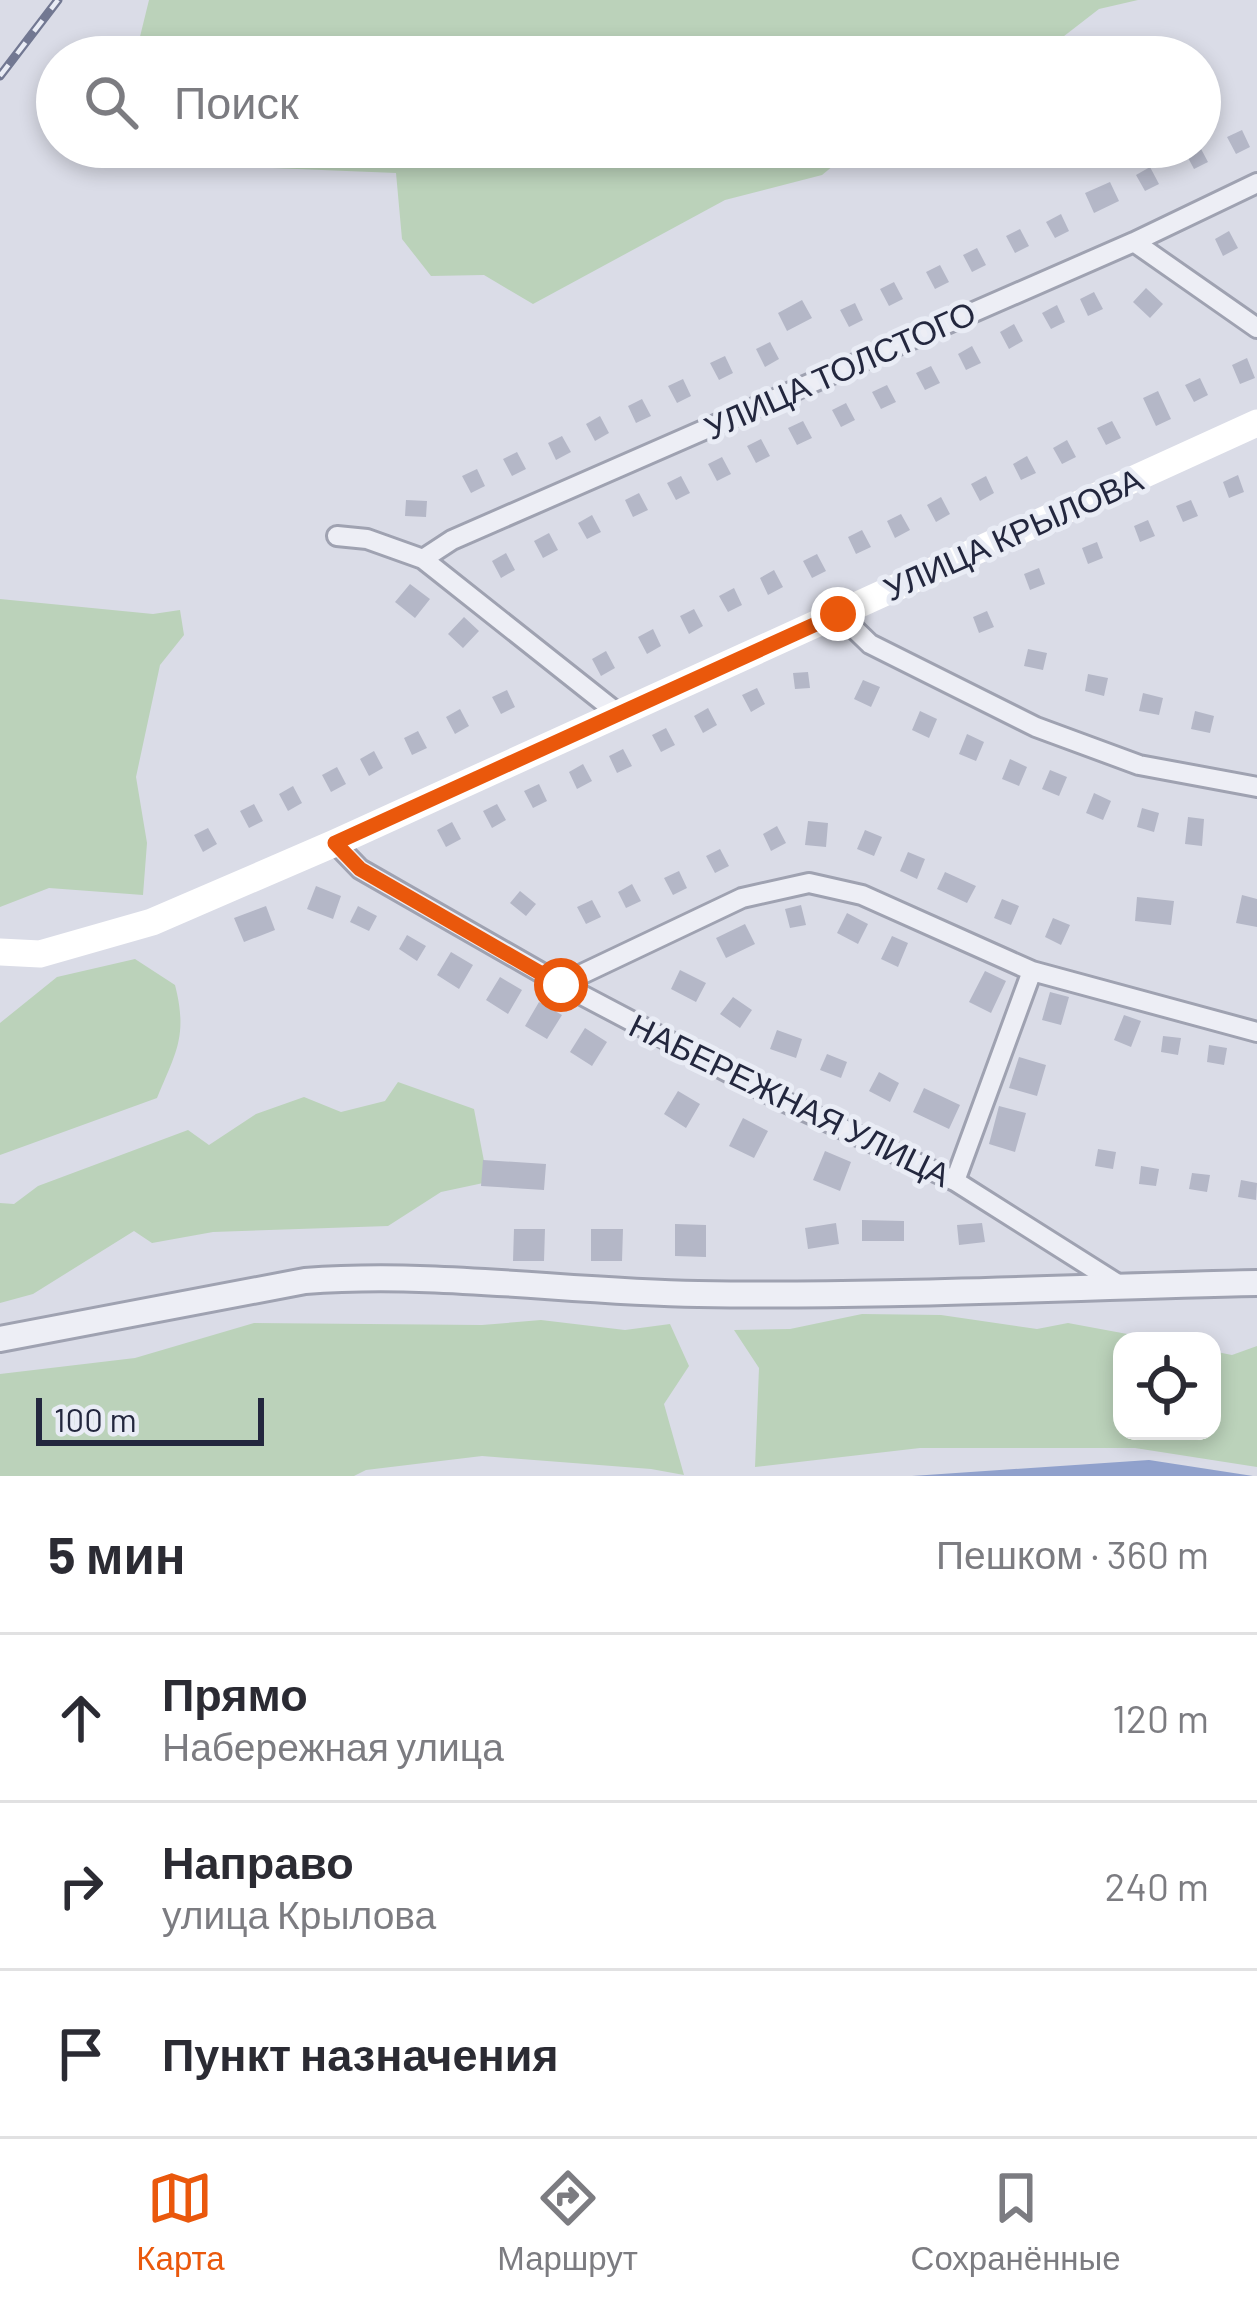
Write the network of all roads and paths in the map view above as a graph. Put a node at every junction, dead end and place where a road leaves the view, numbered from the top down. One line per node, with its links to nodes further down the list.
1 (1257, 183): 2 (street, УЛИЦА ТОЛСТОГО)
2 (1134, 242): 3 (street); 6 (street, УЛИЦА ТОЛСТОГО)
3 (1257, 328)
4 (1257, 423): 7 (main road, УЛИЦА КРЫЛОВА)
5 (337, 536): 6 (street)
6 (423, 559): 8 (street)
7 (838, 614): 8 (main road, УЛИЦА КРЫЛОВА); 9 (street)
8 (616, 712): 10 (main road, УЛИЦА КРЫЛОВА)
9 (1257, 787)
10 (335, 843): 12 (main road, УЛИЦА КРЫЛОВА); 15 (street, НАБЕРЕЖНАЯ УЛИЦА)
11 (0, 952): 12 (main road, УЛИЦА КРЫЛОВА)
12 (40, 954): 13 (street)
13 (0, 971)
14 (1032, 971): 15 (street); 16 (street); 17 (street)
15 (561, 985): 17 (street, НАБЕРЕЖНАЯ УЛИЦА)
16 (1257, 1031)
17 (955, 1181): 19 (street, НАБЕРЕЖНАЯ УЛИЦА)
18 (1257, 1283): 19 (street)
19 (1121, 1286): 20 (street)
20 (0, 1339)

